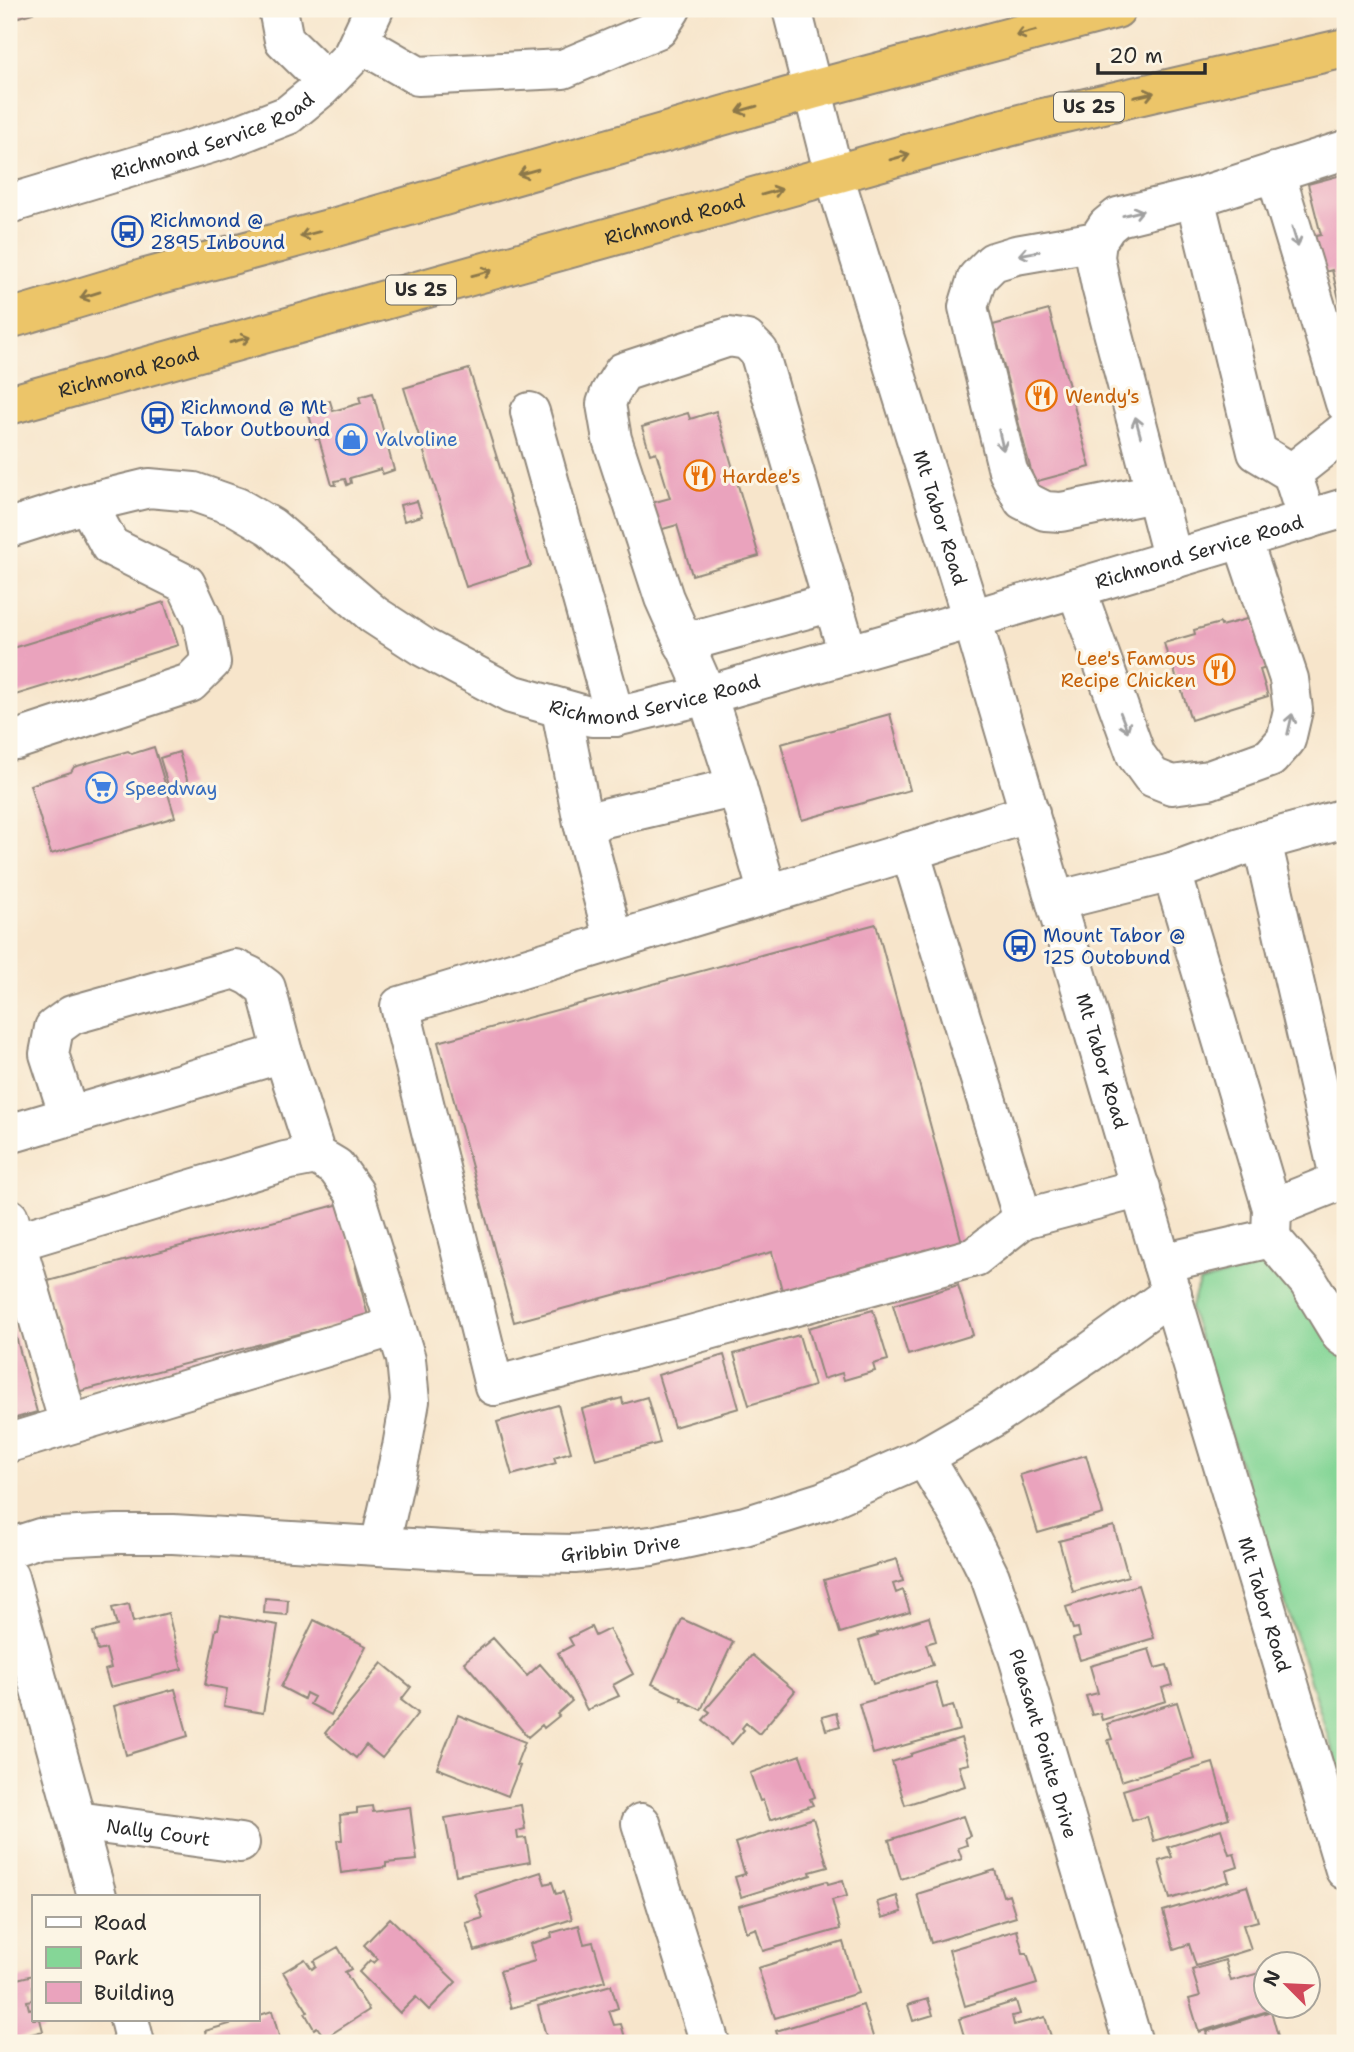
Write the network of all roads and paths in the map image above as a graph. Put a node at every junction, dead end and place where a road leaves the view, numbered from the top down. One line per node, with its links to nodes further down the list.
1 (278, 9): 7 (street)
2 (671, 9): 5 (street)
3 (792, 9): 8 (street, Mt Tabor Road)
4 (1116, 9): 8 (highway, one-way to 8)
5 (366, 25): 7 (street, Richmond Service Road)
6 (1345, 47): 11 (highway, Richmond Road / US 25, one-way to 6)
7 (327, 82): 13 (street, Richmond Service Road)
8 (812, 90): 11 (street, Mt Tabor Road); 15 (highway, one-way to 15)
9 (1345, 150): 10 (street)
10 (1275, 172): 12 (street); 16 (street, one-way to 16)
11 (834, 175): 17 (highway, Richmond Road / US 25, one-way to 11); 30 (street, Mt Tabor Road)
12 (1195, 198): 14 (street, one-way to 12); 20 (street)
13 (9, 204)
14 (1097, 241): 21 (street, one-way to 14); 21 (street, one-way to 21)
15 (9, 319)
16 (1345, 403)
17 (9, 405)
18 (530, 412): 35 (street)
19 (1345, 431): 20 (street)
20 (1292, 473): 24 (street)
21 (1156, 493): 27 (street)
22 (87, 503): 25 (street, Richmond Service Road); 34 (street, Richmond Service Road); 36 (street)
23 (1345, 508): 24 (street, Richmond Service Road)
24 (1307, 520): 26 (street, Richmond Service Road)
25 (9, 528)
26 (1242, 539): 27 (street, Richmond Service Road); 28 (street, one-way to 26)
27 (1173, 559): 28 (street, Richmond Service Road)
28 (1076, 588): 30 (street, Richmond Service Road)
29 (833, 602): 31 (street); 31 (street); 32 (street)
30 (972, 619): 32 (street, Richmond Service Road); 38 (street, Mt Tabor Road)
31 (683, 643): 33 (street)
32 (848, 654): 33 (street, Richmond Service Road)
33 (707, 695): 35 (street, Richmond Service Road); 37 (street)
34 (561, 710): 35 (street, Richmond Service Road); 40 (street)
35 (615, 718)
36 (9, 741)
37 (737, 787): 40 (street); 44 (street)
38 (1030, 813): 42 (street); 45 (street, Mt Tabor Road)
39 (1345, 818): 41 (street)
40 (583, 823): 46 (street)
41 (1262, 841): 43 (street); 51 (street)
42 (910, 851): 44 (street); 53 (street)
43 (1172, 872): 45 (street); 54 (street)
44 (768, 894): 46 (street)
45 (1056, 901): 52 (street, Mt Tabor Road)
46 (614, 940): 53 (street)
47 (283, 1053): 48 (street); 48 (street); 50 (street)
48 (69, 1116): 49 (street)
49 (9, 1134)
50 (316, 1154): 55 (street); 57 (street)
51 (1343, 1180): 54 (street)
52 (1141, 1188): 53 (street); 56 (street, Mt Tabor Road)
53 (1023, 1219)
54 (1271, 1223): 56 (street); 58 (street)
55 (11, 1234): 59 (street)
56 (1167, 1278): 61 (street, Gribbin Drive); 68 (street, Mt Tabor Road)
57 (396, 1326): 59 (street); 62 (street)
58 (1345, 1338)
59 (69, 1424): 60 (street)
60 (9, 1443)
61 (924, 1457): 62 (street, Gribbin Drive); 73 (street, Pleasant Pointe Drive)
62 (380, 1546): 63 (street, Gribbin Drive)
63 (9, 1548)
64 (9, 1577): 65 (street)
65 (77, 1821): 67 (street, Nally Court); 69 (street)
66 (641, 1823): 72 (street)
67 (240, 1843)
68 (1345, 1870)
69 (97, 1895)
70 (130, 2021): 71 (street)
71 (135, 2043)
72 (710, 2043)
73 (1133, 2043)

